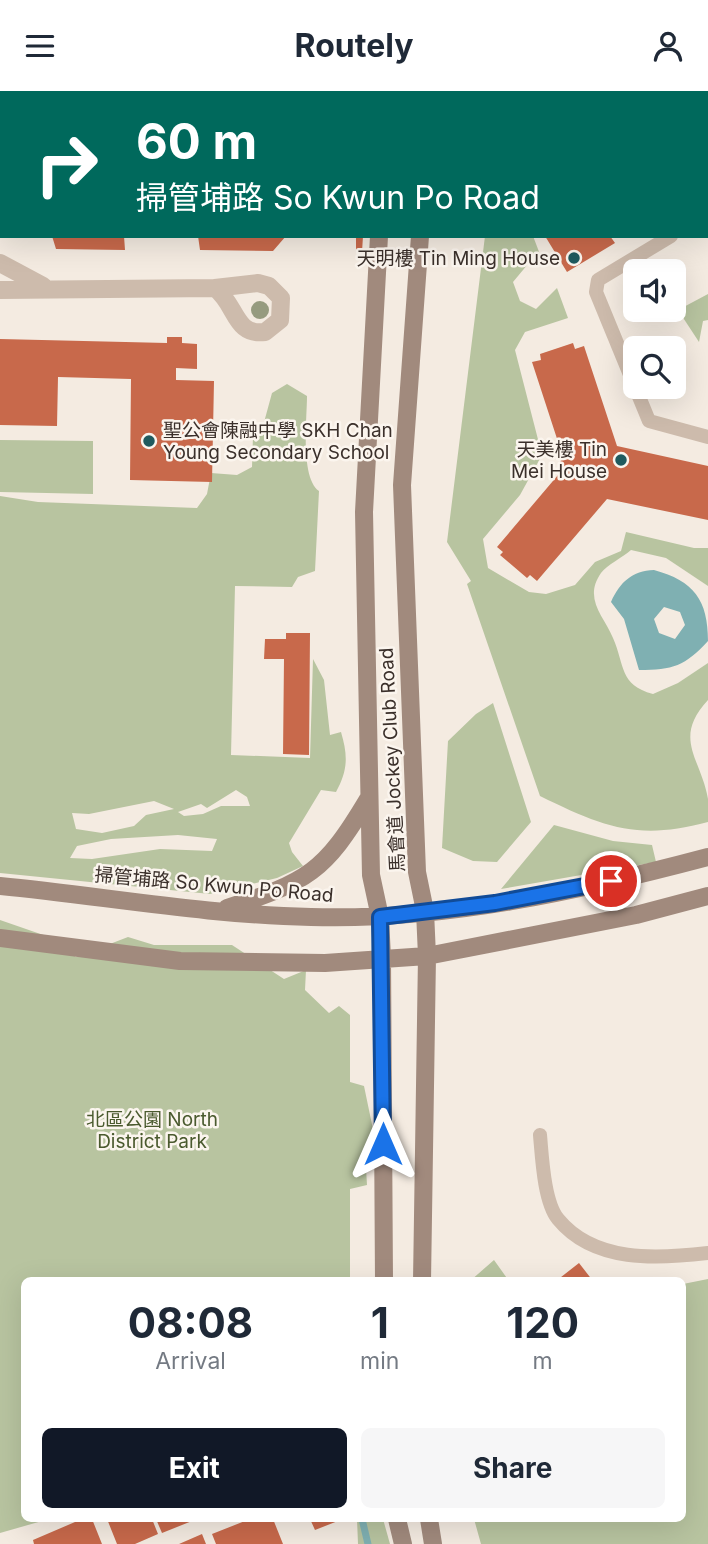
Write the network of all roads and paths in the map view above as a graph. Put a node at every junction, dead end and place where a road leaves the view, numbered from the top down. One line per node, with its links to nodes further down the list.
1 (379, 238): 9 (main road, 馬會道 Jockey Club Road)
2 (420, 238): 14 (main road, 馬會道 Jockey Club Road)
3 (667, 238): 8 (lane)
4 (0, 263): 6 (street)
5 (215, 288): 6 (street)
6 (62, 289): 7 (street)
7 (0, 290)
8 (708, 437)
9 (369, 798): 13 (main road); 15 (main road, 馬會道 Jockey Club Road)
10 (708, 857): 14 (main road, 掃管埔路 So Kwun Po Road)
11 (0, 886): 13 (main road, 掃管埔路 So Kwun Po Road)
12 (708, 896): 17 (main road)
13 (221, 910): 15 (main road, 掃管埔路 So Kwun Po Road)
14 (425, 911): 15 (main road, 掃管埔路 So Kwun Po Road); 17 (main road, 馬會道 Jockey Club Road)
15 (380, 917): 18 (main road, 馬會道 Jockey Club Road)
16 (0, 938): 18 (main road)
17 (427, 956): 18 (main road); 22 (main road, 馬會道 Jockey Club Road)
18 (382, 958): 21 (main road, 馬會道 Jockey Club Road)
19 (540, 1135): 20 (lane)
20 (708, 1253)
21 (384, 1277)
22 (422, 1277)
23 (398, 1522): 25 (main road)
24 (429, 1522): 26 (main road)
25 (402, 1544)
26 (433, 1544)

